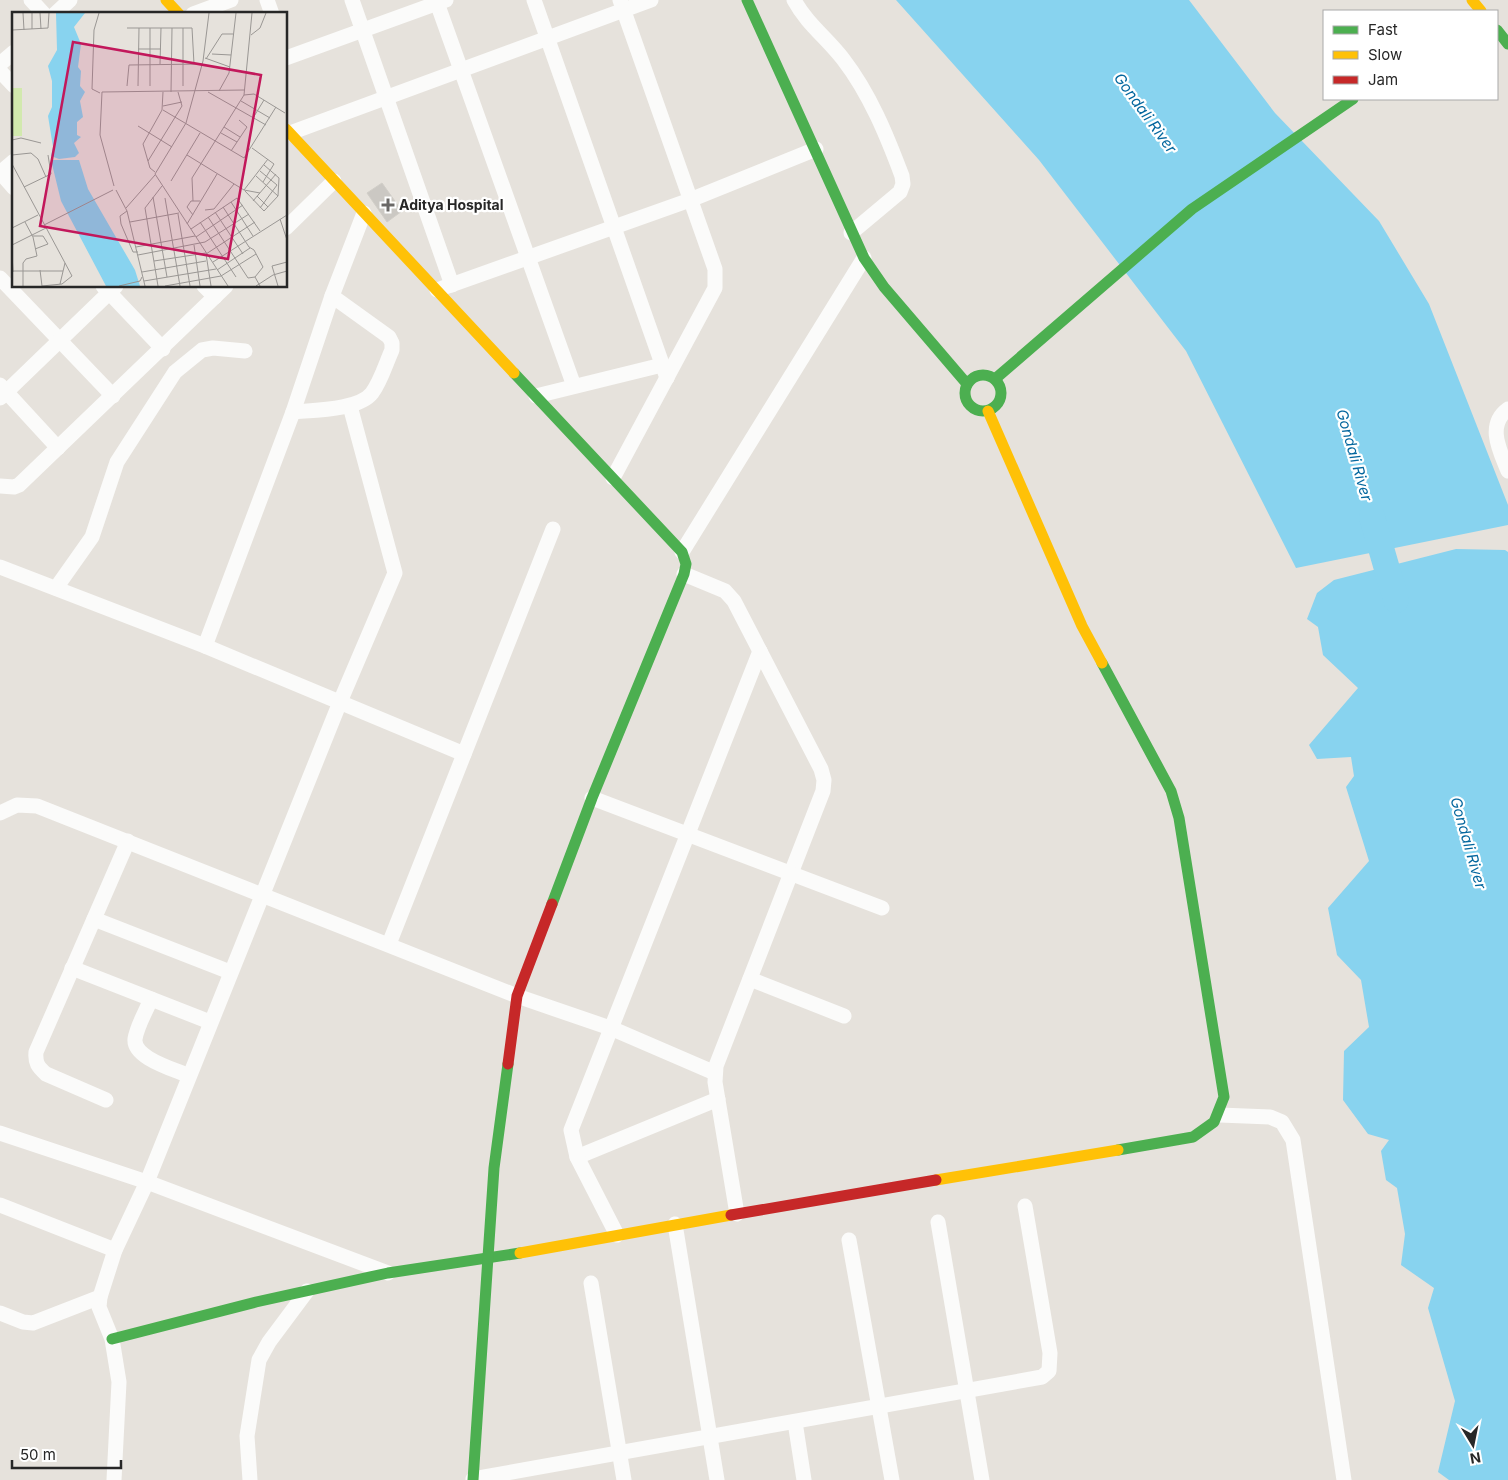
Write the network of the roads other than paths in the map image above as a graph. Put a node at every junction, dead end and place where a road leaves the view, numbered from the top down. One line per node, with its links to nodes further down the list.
1 (31, 0): 14 (street)
2 (70, 0): 15 (street)
3 (231, 0): 16 (street)
4 (267, 0): 17 (street)
5 (352, 0): 18 (street)
6 (534, 0): 20 (street)
7 (650, 0): 12 (street)
8 (747, 0): 31 (street)
9 (794, 0): 40 (street)
10 (1472, 0): 13 (street)
11 (440, 1): 18 (street); 26 (street)
12 (621, 5): 20 (street); 36 (street)
13 (1480, 10)
14 (42, 12)
15 (57, 12)
16 (198, 12)
17 (271, 12)
18 (364, 30): 23 (street); 28 (street)
19 (1498, 31): 21 (street)
20 (547, 38): 26 (street); 39 (street)
21 (1508, 44)
22 (12, 54): 24 (street)
23 (288, 57)
24 (0, 64)
25 (0, 70): 27 (street)
26 (461, 70): 28 (street); 41 (street)
27 (12, 84)
28 (387, 97): 30 (street); 44 (street)
29 (1349, 101): 55 (street)
30 (288, 131): 34 (street)
31 (816, 149): 36 (street); 40 (street)
32 (12, 162): 33 (street)
33 (0, 172): 35 (street)
34 (334, 181): 37 (street); 38 (street)
35 (12, 186)
36 (690, 200): 39 (street); 54 (street)
37 (364, 213): 48 (street); 49 (street)
38 (288, 226)
39 (614, 226): 41 (street); 54 (street)
40 (851, 233): 42 (street)
41 (528, 257): 44 (street); 57 (street)
42 (864, 258): 56 (street); 70 (street)
43 (5, 283): 51 (street)
44 (452, 285): 48 (street)
45 (109, 288): 51 (street); 52 (street)
46 (206, 288): 50 (street)
47 (224, 288): 50 (street)
48 (437, 290): 60 (street)
49 (332, 296): 61 (street); 64 (street)
50 (215, 297): 52 (street)
51 (58, 342): 58 (street); 59 (street)
52 (163, 348): 59 (street)
53 (245, 351): 73 (street)
54 (664, 371): 57 (street); 67 (street)
55 (995, 379): 56 (street); 63 (street)
56 (967, 384): 63 (street)
57 (574, 386): 60 (street)
58 (2, 392): 65 (street)
59 (113, 396): 65 (street)
60 (536, 396): 67 (street)
61 (350, 406): 64 (street); 76 (street)
62 (1508, 409): 66 (street)
63 (988, 411): 99 (street)
64 (293, 412): 74 (street)
65 (58, 448): 68 (street)
66 (1508, 471)
67 (613, 478): 70 (street)
68 (0, 486)
69 (553, 529): 77 (street)
70 (682, 552): 72 (street)
71 (0, 567): 73 (street)
72 (684, 574): 75 (street); 78 (street)
73 (56, 588): 74 (street)
74 (205, 646): 76 (street)
75 (760, 651): 80 (street); 82 (street)
76 (340, 702): 77 (street); 83 (street)
77 (464, 754): 86 (street)
78 (592, 798): 80 (street); 90 (street)
79 (0, 813): 81 (street)
80 (689, 835): 82 (street); 94 (street)
81 (128, 841): 83 (street); 85 (street)
82 (791, 874): 84 (street); 89 (street)
83 (264, 894): 86 (street); 88 (street)
84 (882, 908)
85 (94, 919): 87 (street); 88 (street)
86 (389, 944): 90 (street)
87 (72, 968): 91 (street); 98 (street)
88 (230, 972): 93 (street)
89 (750, 980): 92 (street); 95 (street)
90 (517, 996): 94 (street); 111 (street)
91 (151, 999): 93 (street); 96 (street)
92 (844, 1016)
93 (210, 1022): 96 (street)
94 (613, 1029): 95 (street); 101 (street)
95 (715, 1073): 97 (street)
96 (189, 1076): 102 (street)
97 (718, 1099): 101 (street); 105 (street)
98 (106, 1100)
99 (1220, 1115): 105 (street); 132 (street)
100 (0, 1133): 102 (street)
101 (577, 1157): 108 (street)
102 (147, 1182): 110 (street); 112 (street)
103 (0, 1205): 110 (street)
104 (1025, 1206): 118 (street)
105 (737, 1214): 107 (street)
106 (938, 1222): 118 (street)
107 (675, 1224): 108 (street); 121 (street)
108 (617, 1235): 111 (street)
109 (848, 1240): 119 (street)
110 (115, 1250): 115 (street)
111 (488, 1259): 112 (street); 126 (street)
112 (388, 1273): 114 (street)
113 (591, 1283): 122 (street)
114 (307, 1291): 117 (street); 125 (street)
115 (100, 1297): 116 (street); 117 (street)
116 (0, 1313)
117 (112, 1339): 124 (street)
118 (967, 1391): 119 (street); 131 (street)
119 (880, 1406): 120 (street); 130 (street)
120 (795, 1422): 121 (street); 129 (street)
121 (710, 1437): 122 (street); 128 (street)
122 (619, 1453): 123 (street); 127 (street)
123 (533, 1474): 126 (street)
124 (114, 1480)
125 (250, 1480)
126 (473, 1480)
127 (624, 1480)
128 (717, 1480)
129 (804, 1480)
130 (892, 1480)
131 (982, 1480)
132 (1344, 1480)

